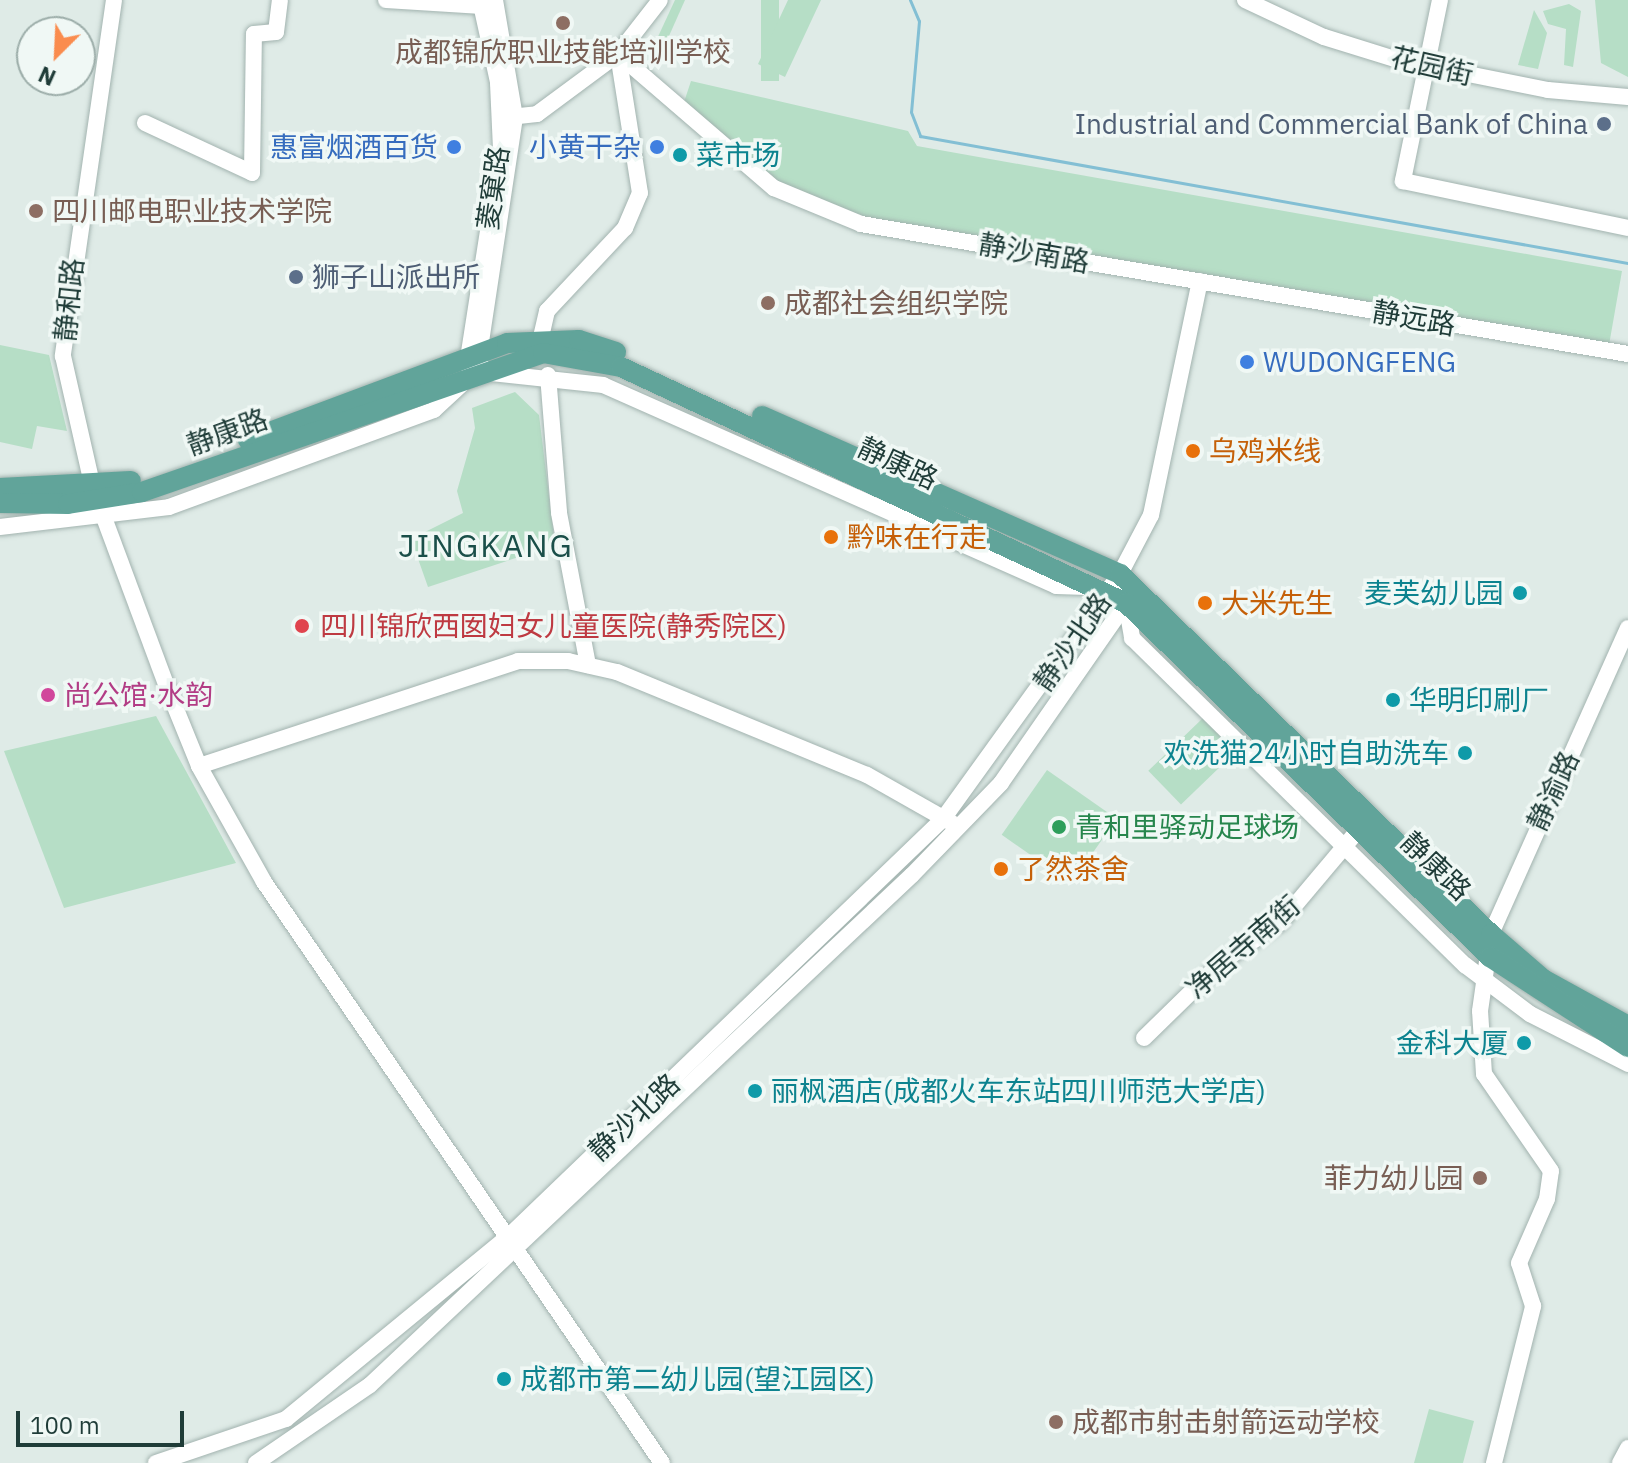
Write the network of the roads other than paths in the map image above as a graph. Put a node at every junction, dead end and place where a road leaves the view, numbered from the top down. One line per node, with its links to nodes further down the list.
1 (114, 0): 20 (street, 静和路)
2 (280, 0): 12 (street)
3 (386, 0): 7 (street)
4 (660, 0): 8 (street)
5 (1245, 0): 9 (street, 花园街)
6 (1440, 0): 9 (street)
7 (486, 2): 11 (street, 菱窠路)
8 (618, 54): 11 (street); 14 (street, 静沙南路); 15 (street)
9 (1425, 65): 10 (street, 花园街); 13 (street)
10 (1628, 97)
11 (508, 117): 17 (street, 菱窠路)
12 (145, 123)
13 (1628, 228)
14 (1200, 281): 16 (street, 静远路); 23 (street)
15 (541, 337): 17 (main road, 静康路); 23 (main road, 静康路)
16 (1628, 354)
17 (473, 367): 18 (street); 20 (main road, 静康路); 20 (street); 24 (main road, 静康路)
18 (548, 375): 24 (street); 27 (street)
19 (0, 488): 20 (main road, 静康路)
20 (99, 502): 21 (main road, 静康路); 22 (street); 28 (street, 静和路)
21 (0, 503)
22 (0, 527)
23 (1120, 574): 24 (street, 静沙北路); 25 (street, 静沙北路); 30 (main road, 静康路)
24 (1102, 590): 25 (main road, 静康路); 29 (street, 静沙北路)
25 (1126, 603): 29 (street, 静沙北路); 30 (main road, 静康路); 31 (street)
26 (1628, 628): 32 (street, 静渝路)
27 (588, 665): 28 (street); 29 (street)
28 (199, 766): 39 (street, 静和路)
29 (950, 822): 39 (street, 静沙北路)
30 (1365, 823): 31 (street, 净居寺南街); 32 (main road, 静康路); 33 (main road, 静康路)
31 (1345, 847): 34 (street); 36 (street, 净居寺南街)
32 (1491, 934): 33 (street, 静渝路); 35 (main road, 静康路)
33 (1490, 957): 34 (street, 静渝路); 37 (main road, 静康路)
34 (1486, 980): 38 (street); 44 (street, 静渝路)
35 (1628, 1026)
36 (1144, 1038)
37 (1628, 1047)
38 (1628, 1064)
39 (513, 1241): 41 (street, 静沙北路); 42 (street, 静沙北路); 43 (street, 静和路)
40 (1628, 1448): 45 (street)
41 (156, 1463)
42 (256, 1463)
43 (662, 1463)
44 (1494, 1463)
45 (1620, 1463)

